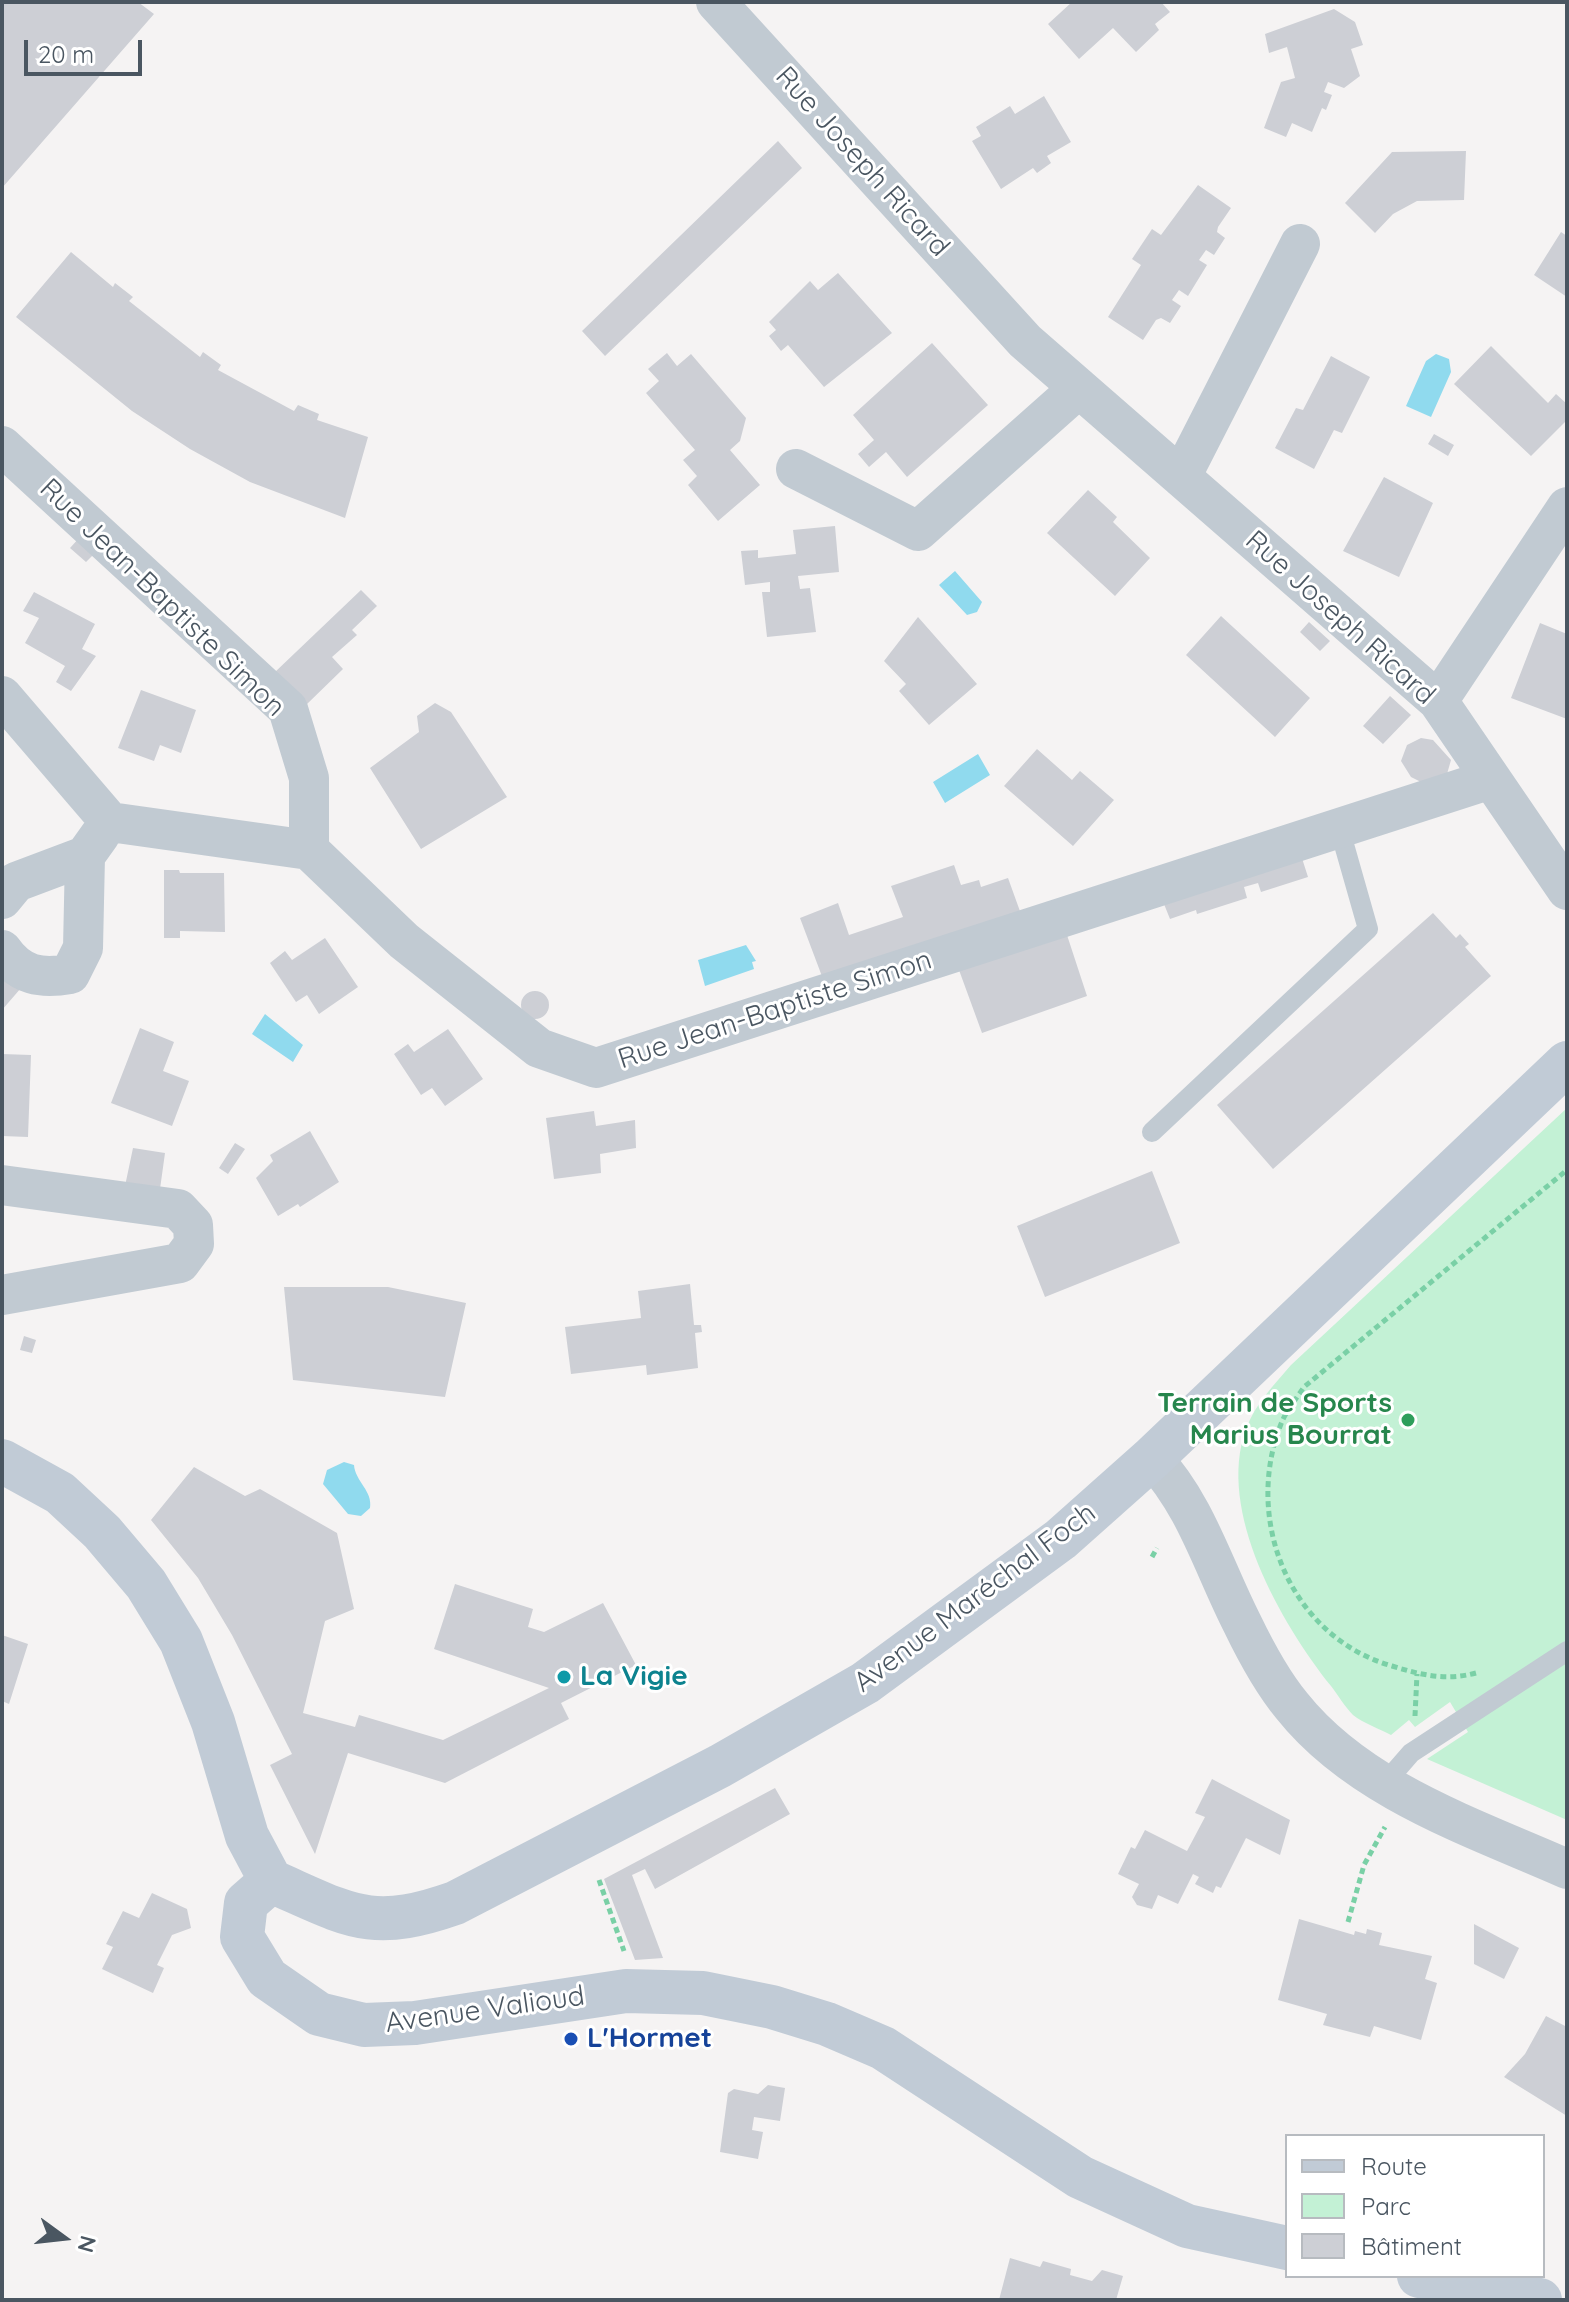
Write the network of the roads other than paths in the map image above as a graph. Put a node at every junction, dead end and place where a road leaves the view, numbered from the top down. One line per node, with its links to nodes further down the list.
1 (716, 2): 3 (street, Rue Joseph Ricard)
2 (1300, 244): 6 (street)
3 (1079, 388): 5 (street); 6 (street, Rue Joseph Ricard)
4 (2, 446): 13 (street, Rue Jean-Baptiste Simon)
5 (796, 469)
6 (1181, 477): 9 (street, Rue Joseph Ricard)
7 (1567, 507): 9 (street)
8 (2, 696): 11 (street)
9 (1438, 701): 10 (street, Rue Joseph Ricard)
10 (1488, 780): 12 (street, Rue Jean-Baptiste Simon); 15 (street, Rue Joseph Ricard)
11 (110, 822): 13 (street); 14 (street)
12 (1339, 827): 13 (street, Rue Jean-Baptiste Simon); 19 (lane)
13 (309, 850)
14 (85, 856): 16 (street); 17 (street)
15 (1567, 890)
16 (2, 899)
17 (2, 950)
18 (1567, 1063): 22 (main road, Avenue Maréchal Foch)
19 (1152, 1132)
20 (2, 1185): 21 (street)
21 (2, 1295)
22 (1152, 1458): 25 (street); 27 (main road, Avenue Maréchal Foch)
23 (2, 1461): 27 (main road)
24 (1567, 1651): 25 (lane)
25 (1384, 1784): 26 (street)
26 (1567, 1869)
27 (271, 1881): 28 (main road, Avenue Valioud)
28 (1285, 2248)
29 (1429, 2278): 30 (main road)
30 (1540, 2300)

